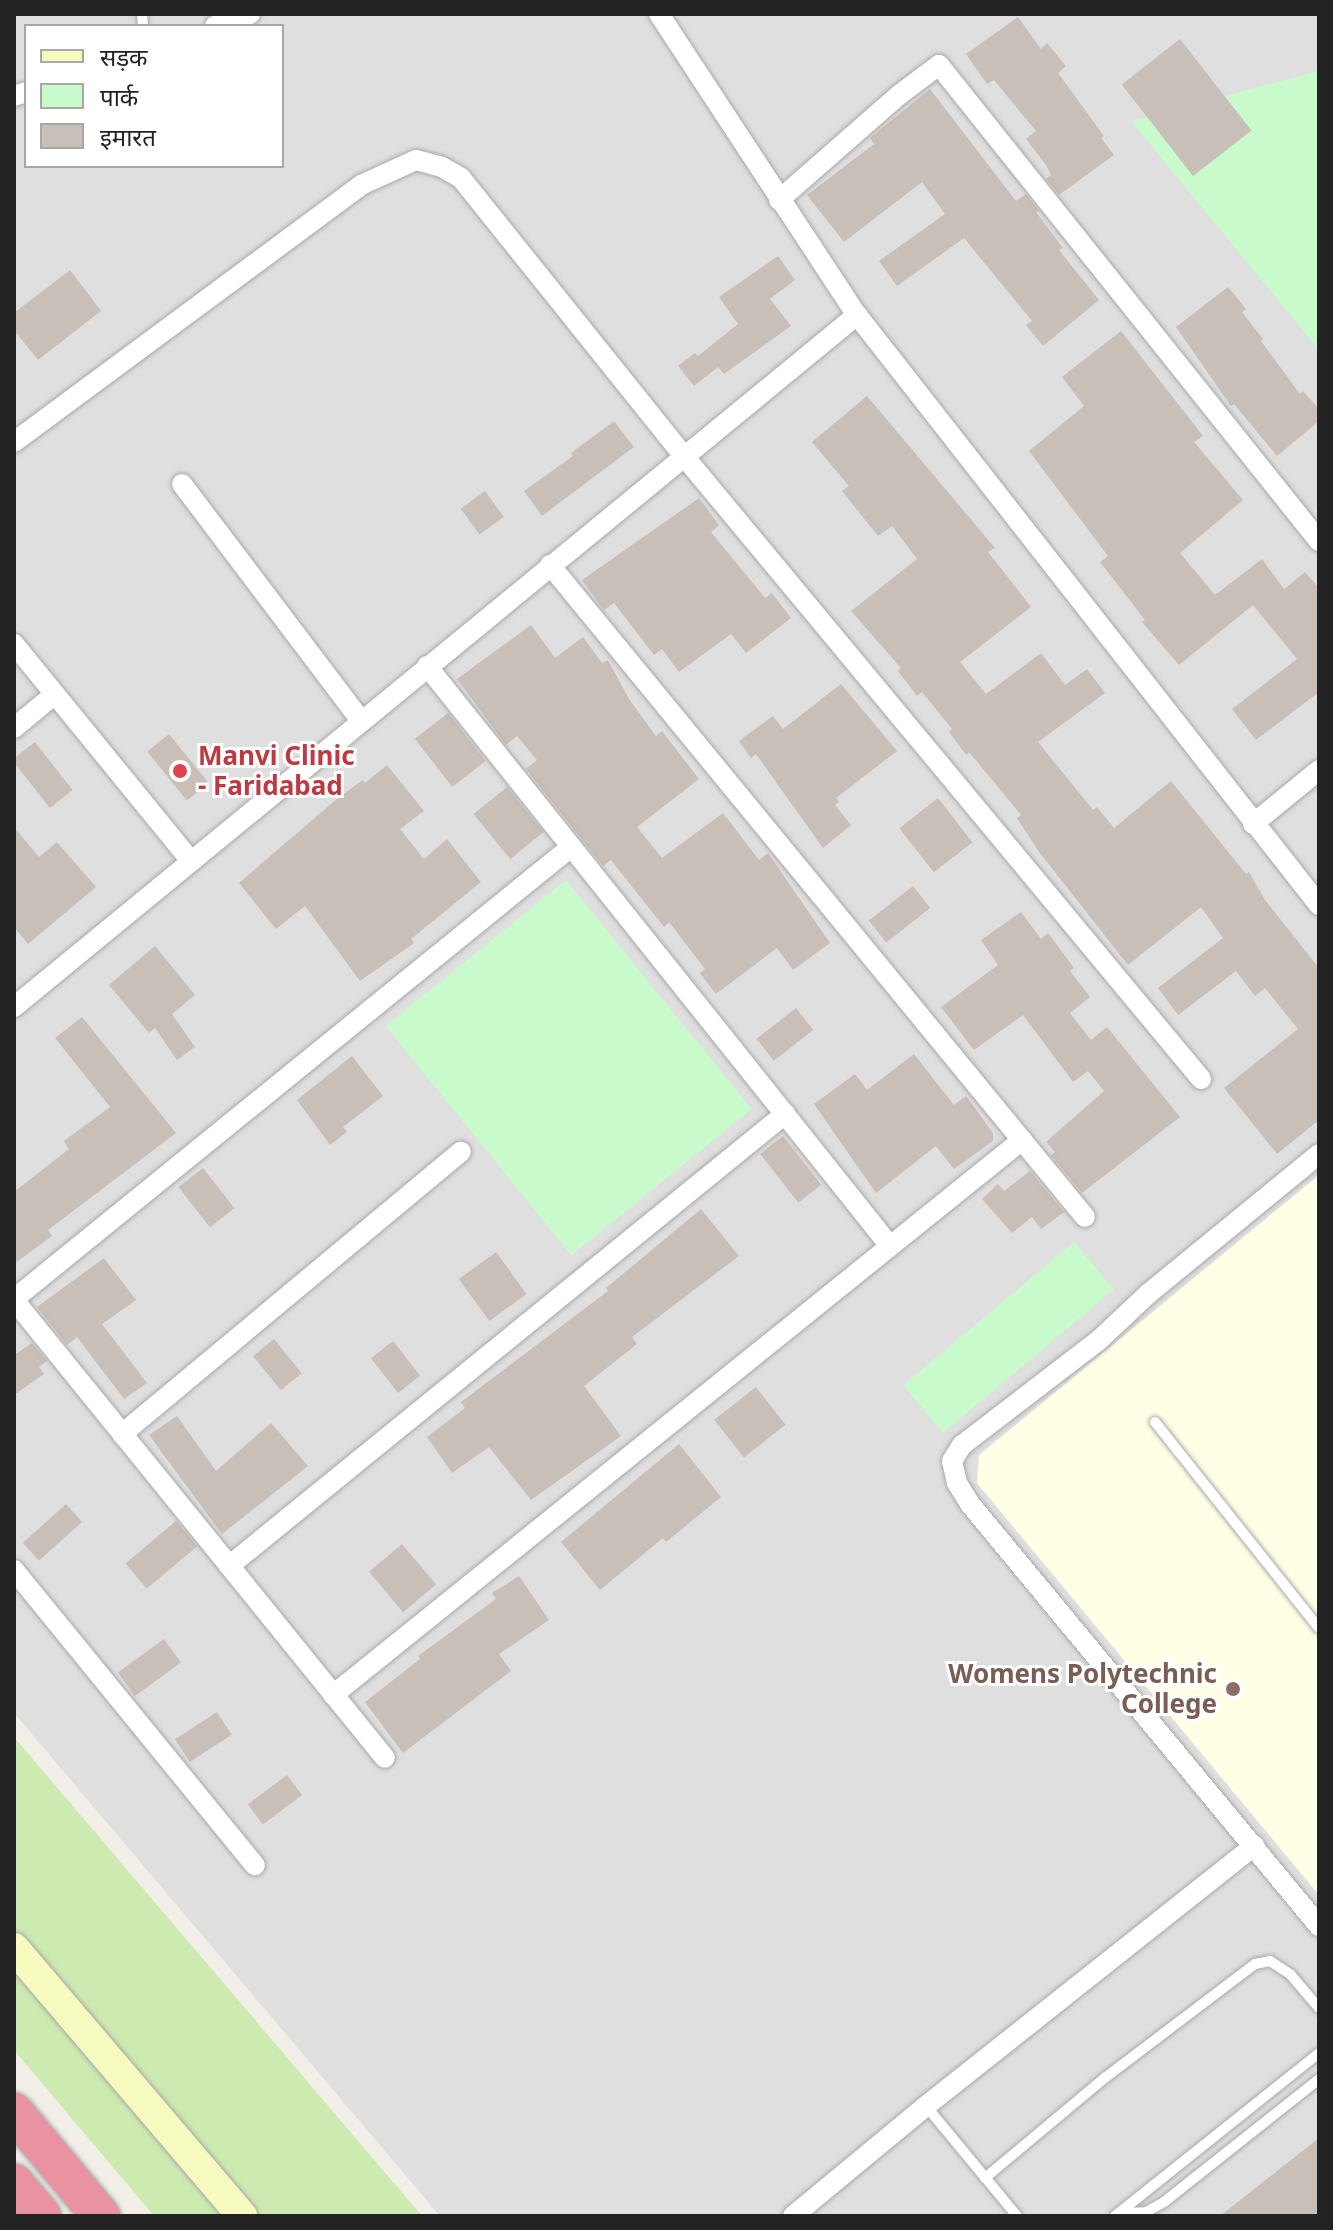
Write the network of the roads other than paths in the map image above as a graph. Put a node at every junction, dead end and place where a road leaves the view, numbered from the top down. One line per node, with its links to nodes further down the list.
1 (250, 14): 3 (street)
2 (659, 14): 4 (street)
3 (221, 24)
4 (779, 200): 5 (street); 9 (street)
5 (857, 315): 7 (street); 17 (street)
6 (14, 442): 7 (street)
7 (683, 455): 10 (street); 22 (street)
8 (182, 484): 14 (street)
9 (1319, 541)
10 (550, 565): 12 (street); 24 (street)
11 (14, 644): 13 (street)
12 (427, 666): 14 (street); 18 (street)
13 (55, 694): 15 (street); 19 (street)
14 (361, 721): 19 (street)
15 (14, 728)
16 (1319, 770): 17 (street)
17 (1253, 824): 20 (street)
18 (571, 847): 23 (street); 29 (street)
19 (191, 861): 21 (street)
20 (1319, 905)
21 (14, 1007)
22 (1201, 1079)
23 (785, 1114): 28 (street); 32 (street)
24 (1022, 1140): 27 (street); 28 (street)
25 (461, 1152): 31 (street)
26 (1319, 1154): 37 (street)
27 (1085, 1217)
28 (890, 1246): 35 (street)
29 (14, 1299): 31 (street)
30 (1155, 1422): 34 (lane)
31 (122, 1434): 32 (street)
32 (229, 1566): 35 (street)
33 (14, 1570): 38 (street)
34 (1319, 1628)
35 (333, 1695): 36 (street)
36 (385, 1758)
37 (1254, 1846): 39 (street); 44 (street)
38 (255, 1865)
39 (1319, 1926)
40 (14, 1948): 51 (street)
41 (1319, 2008): 46 (lane)
42 (1319, 2053): 48 (lane)
43 (1319, 2079): 48 (lane)
44 (926, 2106): 46 (lane); 52 (street)
45 (14, 2112): 50 (highway)
46 (985, 2178): 53 (lane)
47 (14, 2183): 49 (highway)
48 (1117, 2215)
49 (42, 2216)
50 (101, 2216)
51 (242, 2216)
52 (793, 2216)
53 (1017, 2216)

